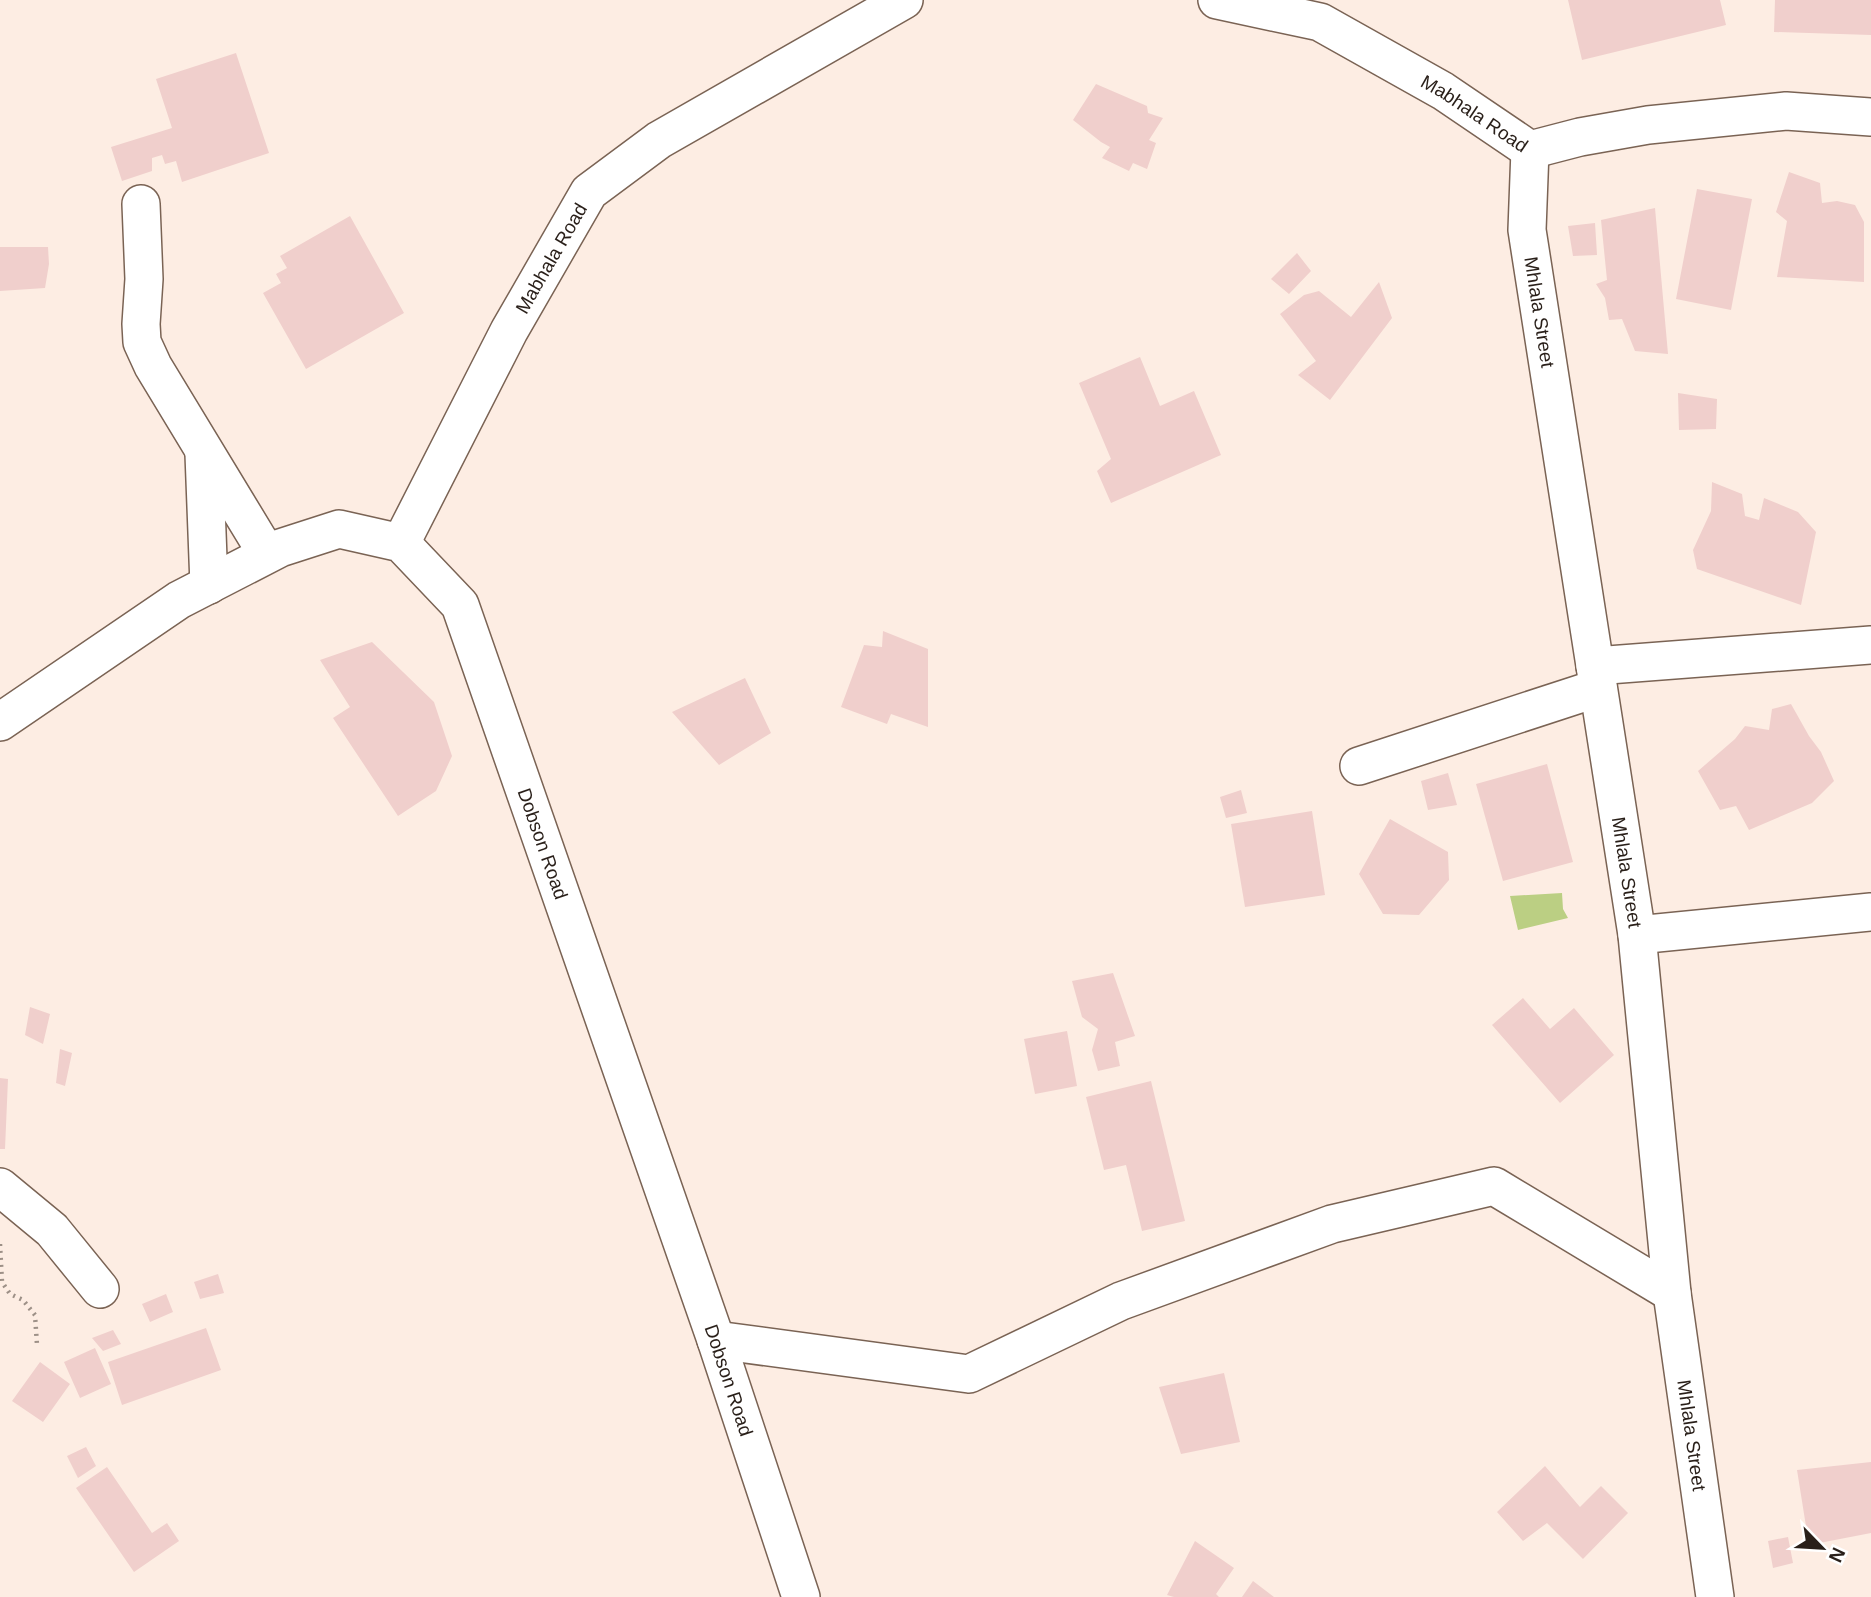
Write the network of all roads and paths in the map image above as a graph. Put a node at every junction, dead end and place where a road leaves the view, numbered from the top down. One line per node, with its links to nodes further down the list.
1 (904, 0): 7 (street, Mabhala Road)
2 (1217, 0): 4 (street, Mabhala Road)
3 (1871, 117): 4 (street, Mabhala Road)
4 (1530, 150): 11 (street, Mhlala Street)
5 (141, 204): 6 (street)
6 (204, 450): 8 (street); 9 (street)
7 (401, 543): 8 (street); 20 (street, Dobson Road)
8 (267, 554): 9 (street)
9 (209, 584): 12 (street)
10 (1871, 645): 11 (street)
11 (1597, 677): 13 (street); 15 (street, Mhlala Street)
12 (0, 722)
13 (1359, 766)
14 (1871, 912): 15 (street)
15 (1637, 935): 19 (street, Mhlala Street)
16 (0, 1187): 18 (street)
17 (0, 1244): 21 (path)
18 (100, 1289)
19 (1672, 1293): 20 (street); 23 (street, Mhlala Street)
20 (716, 1340): 22 (street, Dobson Road)
21 (37, 1345)
22 (801, 1597)
23 (1715, 1597)

